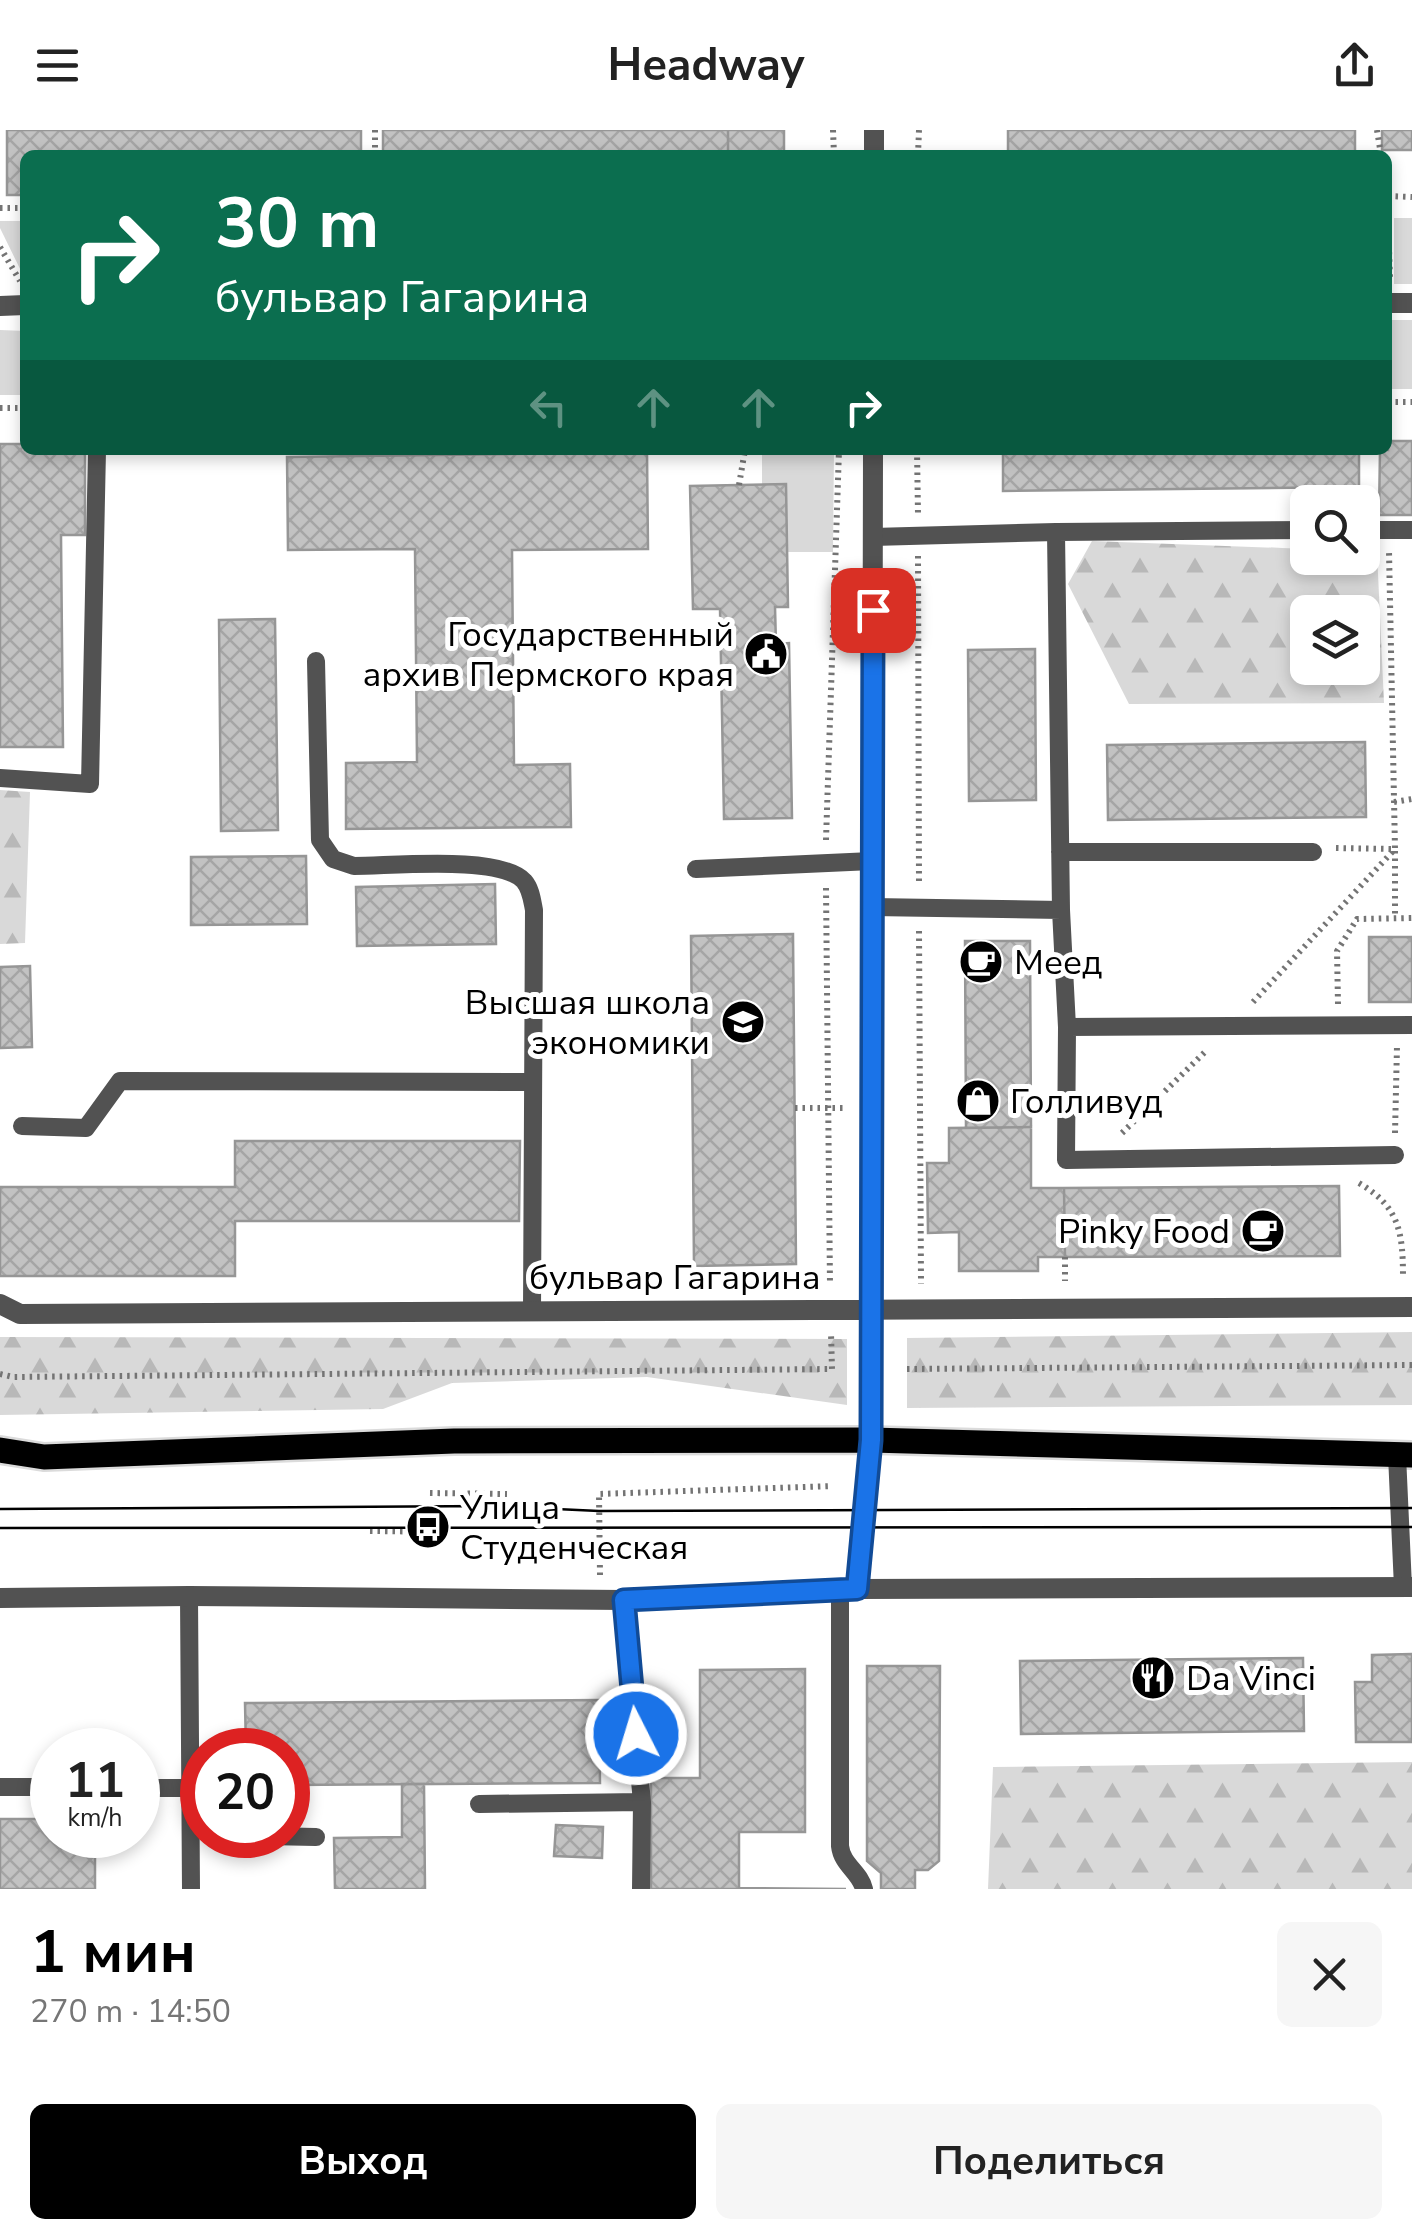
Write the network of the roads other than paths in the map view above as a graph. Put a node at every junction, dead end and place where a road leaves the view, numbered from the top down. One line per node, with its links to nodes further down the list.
1 (96, 455): 9 (lane)
2 (873, 455): 7 (street)
3 (1290, 530): 6 (lane)
4 (1380, 530): 5 (lane)
5 (1412, 530)
6 (1056, 532): 7 (lane); 10 (lane)
7 (873, 538): 12 (street)
8 (316, 661): 18 (lane)
9 (0, 778)
10 (1060, 852): 11 (lane); 15 (lane)
11 (1313, 852)
12 (872, 861): 13 (lane); 14 (street)
13 (696, 869)
14 (872, 906): 15 (lane); 23 (street)
15 (1061, 910): 17 (lane)
16 (1404, 1025): 17 (lane)
17 (1067, 1027): 20 (lane)
18 (534, 1082): 19 (lane); 24 (lane)
19 (22, 1126)
20 (1394, 1154)
21 (0, 1304): 24 (street, бульвар Гагарина)
22 (1412, 1307): 23 (street, бульвар Гагарина)
23 (871, 1311): 24 (street, бульвар Гагарина); 25 (street)
24 (532, 1312)
25 (871, 1440): 26 (main road); 27 (main road); 29 (lane)
26 (0, 1450)
27 (1405, 1454): 28 (lane)
28 (1408, 1587): 29 (street)
29 (849, 1589): 32 (street); 43 (lane)
30 (188, 1596): 31 (street); 32 (street); 33 (lane)
31 (0, 1598)
32 (624, 1600): 36 (lane)
33 (190, 1728)
34 (0, 1787): 35 (lane)
35 (30, 1787)
36 (642, 1802): 37 (lane); 42 (lane)
37 (480, 1804)
38 (310, 1838): 39 (lane)
39 (316, 1838)
40 (194, 1858): 41 (lane)
41 (191, 1889)
42 (641, 1889)
43 (864, 1889)

